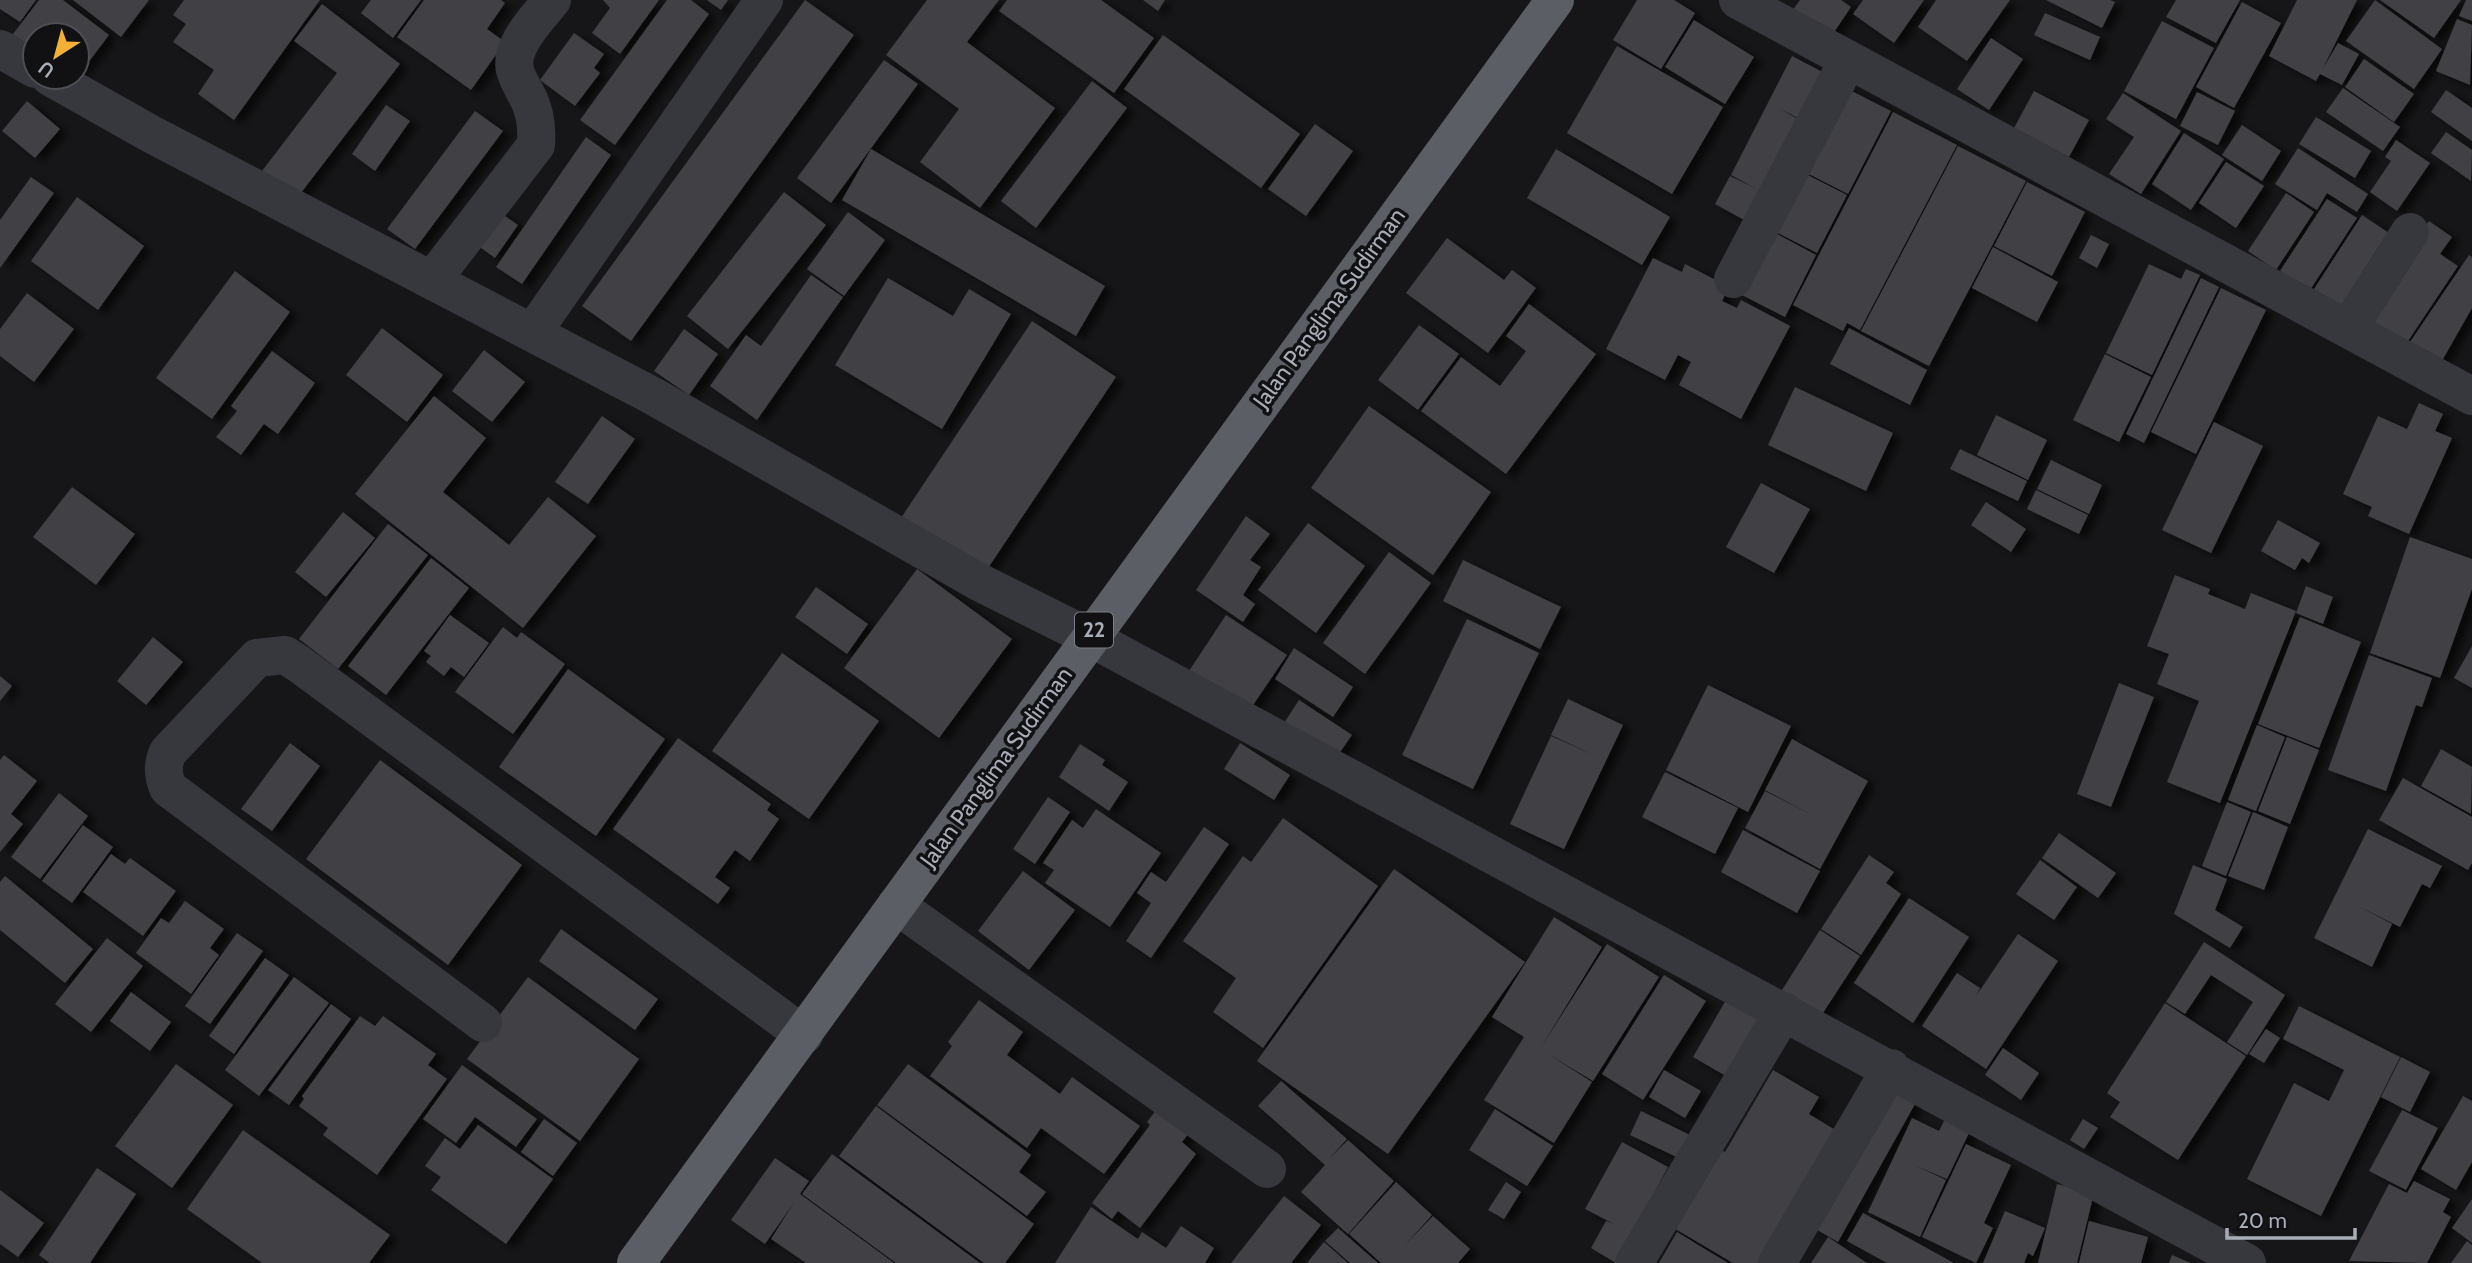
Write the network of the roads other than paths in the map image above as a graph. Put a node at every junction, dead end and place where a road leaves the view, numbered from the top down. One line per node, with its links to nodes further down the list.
1 (552, 0): 10 (street)
2 (764, 0): 13 (street)
3 (1555, 0): 15 (highway, Jalan Panglima Sudirman / 22)
4 (1738, 0): 7 (street)
5 (0, 49): 6 (street)
6 (21, 61)
7 (1847, 62): 11 (street); 12 (street)
8 (75, 91): 10 (street)
9 (2410, 232): 12 (street)
10 (433, 279): 13 (street)
11 (1734, 279)
12 (2348, 330): 14 (street)
13 (533, 331): 15 (street)
14 (2472, 396)
15 (1089, 636): 16 (highway, Jalan Panglima Sudirman / 22); 17 (street)
16 (896, 905): 19 (highway, Jalan Panglima Sudirman / 22); 21 (street)
17 (1784, 1011): 20 (street); 23 (street)
18 (483, 1023): 19 (street)
19 (804, 1035): 22 (highway, Jalan Panglima Sudirman / 22)
20 (1891, 1068): 24 (street); 25 (street)
21 (1267, 1169)
22 (636, 1263)
23 (1634, 1263)
24 (1777, 1263)
25 (2247, 1263)

